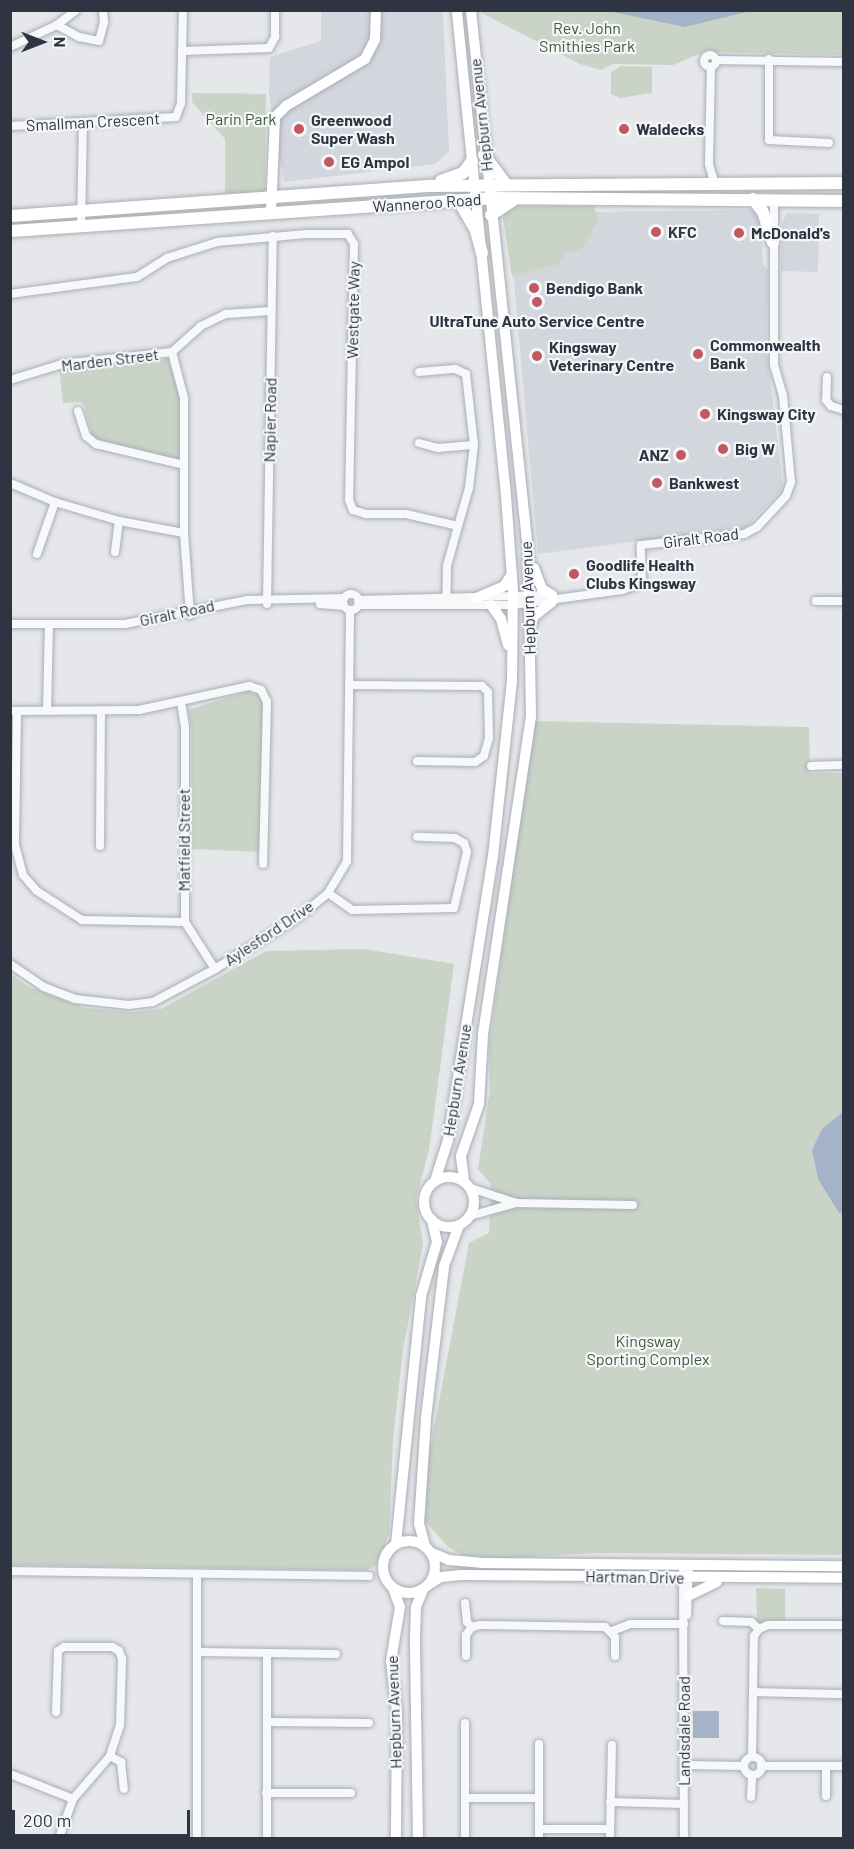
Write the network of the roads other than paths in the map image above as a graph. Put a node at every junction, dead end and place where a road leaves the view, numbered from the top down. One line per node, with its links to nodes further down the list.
1 (76, 10): 9 (street)
2 (103, 10): 9 (street)
3 (183, 10): 11 (street, Smallman Crescent)
4 (276, 10): 11 (street)
5 (376, 10): 28 (main road)
6 (382, 10): 28 (main road)
7 (457, 10): 18 (main road, Hepburn Avenue)
8 (471, 10): 17 (main road, Hepburn Avenue)
9 (57, 25): 10 (street)
10 (10, 48)
11 (182, 51): 14 (street, Smallman Crescent)
12 (768, 58): 13 (street); 16 (street); 19 (street)
13 (843, 62)
14 (82, 122): 15 (street, Smallman Crescent); 36 (street)
15 (10, 126)
16 (829, 143)
17 (484, 155): 21 (highway); 23 (main road, Hepburn Avenue)
18 (472, 161): 23 (main road, Hepburn Avenue); 26 (highway)
19 (709, 164): 24 (street); 25 (street)
20 (843, 183): 25 (highway, Wanneroo Road)
21 (506, 184): 22 (highway, Wanneroo Road); 23 (highway, Wanneroo Road)
22 (576, 184): 24 (highway, Wanneroo Road); 30 (highway)
23 (482, 185): 26 (highway, Wanneroo Road); 31 (main road, Hepburn Avenue)
24 (685, 185): 25 (highway, Wanneroo Road); 33 (highway)
25 (715, 185)
26 (432, 186): 28 (highway, Wanneroo Road)
27 (843, 189): 33 (highway)
28 (275, 197): 36 (highway, Wanneroo Road); 37 (main road)
29 (517, 198): 30 (highway, Wanneroo Road); 31 (highway, Wanneroo Road); 38 (highway)
30 (609, 198): 32 (highway, Wanneroo Road)
31 (483, 199): 34 (highway, Wanneroo Road); 38 (main road, Hepburn Avenue); 44 (main road, Hepburn Avenue)
32 (753, 200): 33 (highway, Wanneroo Road); 43 (highway)
33 (774, 200): 35 (highway, Wanneroo Road); 43 (street, Giralt Road)
34 (459, 201): 37 (highway, Wanneroo Road); 44 (highway)
35 (843, 201)
36 (81, 211): 39 (highway, Wanneroo Road); 40 (street)
37 (275, 213): 40 (highway, Wanneroo Road)
38 (491, 215): 61 (main road, Hepburn Avenue)
39 (10, 216)
40 (81, 226): 41 (highway, Wanneroo Road)
41 (10, 231)
42 (273, 236): 45 (street, Westgate Way); 46 (street, Napier Road); 59 (street, Westgate Way)
43 (773, 242): 66 (street, Giralt Road)
44 (482, 253): 64 (main road, Hepburn Avenue)
45 (10, 294)
46 (271, 311): 47 (street, Marden Street); 68 (street, Napier Road)
47 (172, 352): 50 (street, Marden Street); 55 (street)
48 (419, 372): 54 (street)
49 (827, 377): 51 (street)
50 (10, 380)
51 (843, 410)
52 (78, 411): 55 (street)
53 (419, 443): 54 (street)
54 (474, 445): 59 (street)
55 (184, 465): 60 (street)
56 (10, 483): 57 (street)
57 (55, 502): 58 (street); 63 (street)
58 (119, 521): 60 (street); 62 (street)
59 (458, 526): 72 (street)
60 (184, 533): 76 (street)
61 (528, 550): 66 (main road); 67 (main road, Hepburn Avenue)
62 (115, 552)
63 (37, 554)
64 (512, 573): 65 (main road); 73 (main road, Hepburn Avenue)
65 (476, 598): 72 (street, Giralt Road); 73 (street, Giralt Road)
66 (554, 598): 67 (street, Giralt Road); 80 (main road)
67 (530, 600): 73 (street, Giralt Road); 80 (main road, Hepburn Avenue)
68 (267, 601): 74 (street, Giralt Road); 76 (street, Giralt Road)
69 (816, 601): 70 (street)
70 (843, 601)
71 (358, 602): 72 (street, Giralt Road); 74 (street); 74 (street, Giralt Road)
72 (445, 602): 75 (street, Giralt Road)
73 (513, 602): 75 (street, Giralt Road); 81 (main road, Hepburn Avenue)
74 (346, 605): 82 (street, Aylesford Drive)
75 (491, 605): 81 (main road)
76 (190, 613): 78 (street, Giralt Road)
77 (10, 624): 78 (street, Giralt Road)
78 (48, 627): 79 (street, Giralt Road); 85 (street)
79 (10, 629)
80 (530, 629): 98 (main road, Hepburn Avenue)
81 (512, 656): 97 (main road, Hepburn Avenue)
82 (350, 685): 87 (street); 93 (street, Aylesford Drive)
83 (181, 702): 86 (street); 92 (street); 94 (street, Matfield Street)
84 (14, 711): 85 (street); 94 (street)
85 (47, 711): 86 (street)
86 (101, 711): 91 (street)
87 (417, 761)
88 (843, 765): 89 (street)
89 (811, 766)
90 (417, 837): 93 (street)
91 (100, 846)
92 (263, 864)
93 (328, 893): 96 (street, Aylesford Drive)
94 (185, 922): 96 (street)
95 (10, 964): 96 (street, Aylesford Drive)
96 (215, 969)
97 (435, 1181): 98 (main road); 102 (main road)
98 (467, 1185): 99 (street); 101 (main road)
99 (516, 1203): 100 (street); 101 (street)
100 (633, 1205)
101 (470, 1216): 103 (main road)
102 (432, 1220): 103 (main road); 104 (main road)
103 (459, 1225): 105 (main road)
104 (396, 1544): 105 (main road); 114 (main road)
105 (428, 1549): 106 (main road, Hartman Drive); 115 (main road)
106 (686, 1564): 107 (main road, Hartman Drive); 111 (street, Landsdale Road)
107 (843, 1566)
108 (10, 1571): 109 (street)
109 (197, 1574): 110 (street); 124 (street)
110 (369, 1576)
111 (686, 1578): 113 (main road, Hartman Drive); 115 (main road, Hartman Drive); 116 (street, Landsdale Road); 119 (street, Landsdale Road)
112 (843, 1578): 113 (main road, Hartman Drive)
113 (728, 1579): 116 (main road)
114 (393, 1588): 115 (main road); 161 (main road, Hepburn Avenue)
115 (425, 1588): 162 (main road, Hepburn Avenue)
116 (688, 1596): 119 (street, Landsdale Road)
117 (465, 1603): 121 (street)
118 (723, 1621): 122 (street)
119 (684, 1624): 123 (street); 139 (street, Landsdale Road)
120 (843, 1625): 122 (street)
121 (472, 1627): 123 (street); 127 (street)
122 (759, 1629): 129 (street)
123 (612, 1631): 128 (street)
124 (199, 1652): 125 (street); 159 (street)
125 (267, 1653): 126 (street); 132 (street)
126 (336, 1654)
127 (466, 1656)
128 (615, 1656)
129 (754, 1692): 130 (street); 138 (street)
130 (843, 1694)
131 (56, 1712): 137 (street)
132 (269, 1722): 133 (street); 147 (street)
133 (369, 1723)
134 (465, 1723): 152 (street)
135 (539, 1744): 153 (street)
136 (612, 1745): 154 (street)
137 (110, 1756): 146 (street); 151 (street)
138 (752, 1757): 140 (street); 141 (street)
139 (684, 1765): 140 (street); 155 (street, Landsdale Road)
140 (744, 1766): 145 (street)
141 (761, 1766): 142 (street); 145 (street)
142 (826, 1766): 143 (street); 149 (street)
143 (843, 1766)
144 (10, 1774): 151 (street)
145 (752, 1776): 150 (street)
146 (124, 1789)
147 (266, 1793): 148 (street); 160 (street)
148 (351, 1793)
149 (826, 1796)
150 (751, 1797)
151 (74, 1798): 158 (street)
152 (465, 1798): 153 (street); 163 (street)
153 (538, 1798): 156 (street)
154 (610, 1802): 155 (street); 157 (street)
155 (684, 1804): 164 (street, Landsdale Road)
156 (539, 1834): 157 (street)
157 (610, 1834)
158 (59, 1839)
159 (197, 1839)
160 (267, 1839)
161 (396, 1839)
162 (418, 1839)
163 (465, 1839)
164 (684, 1839)

